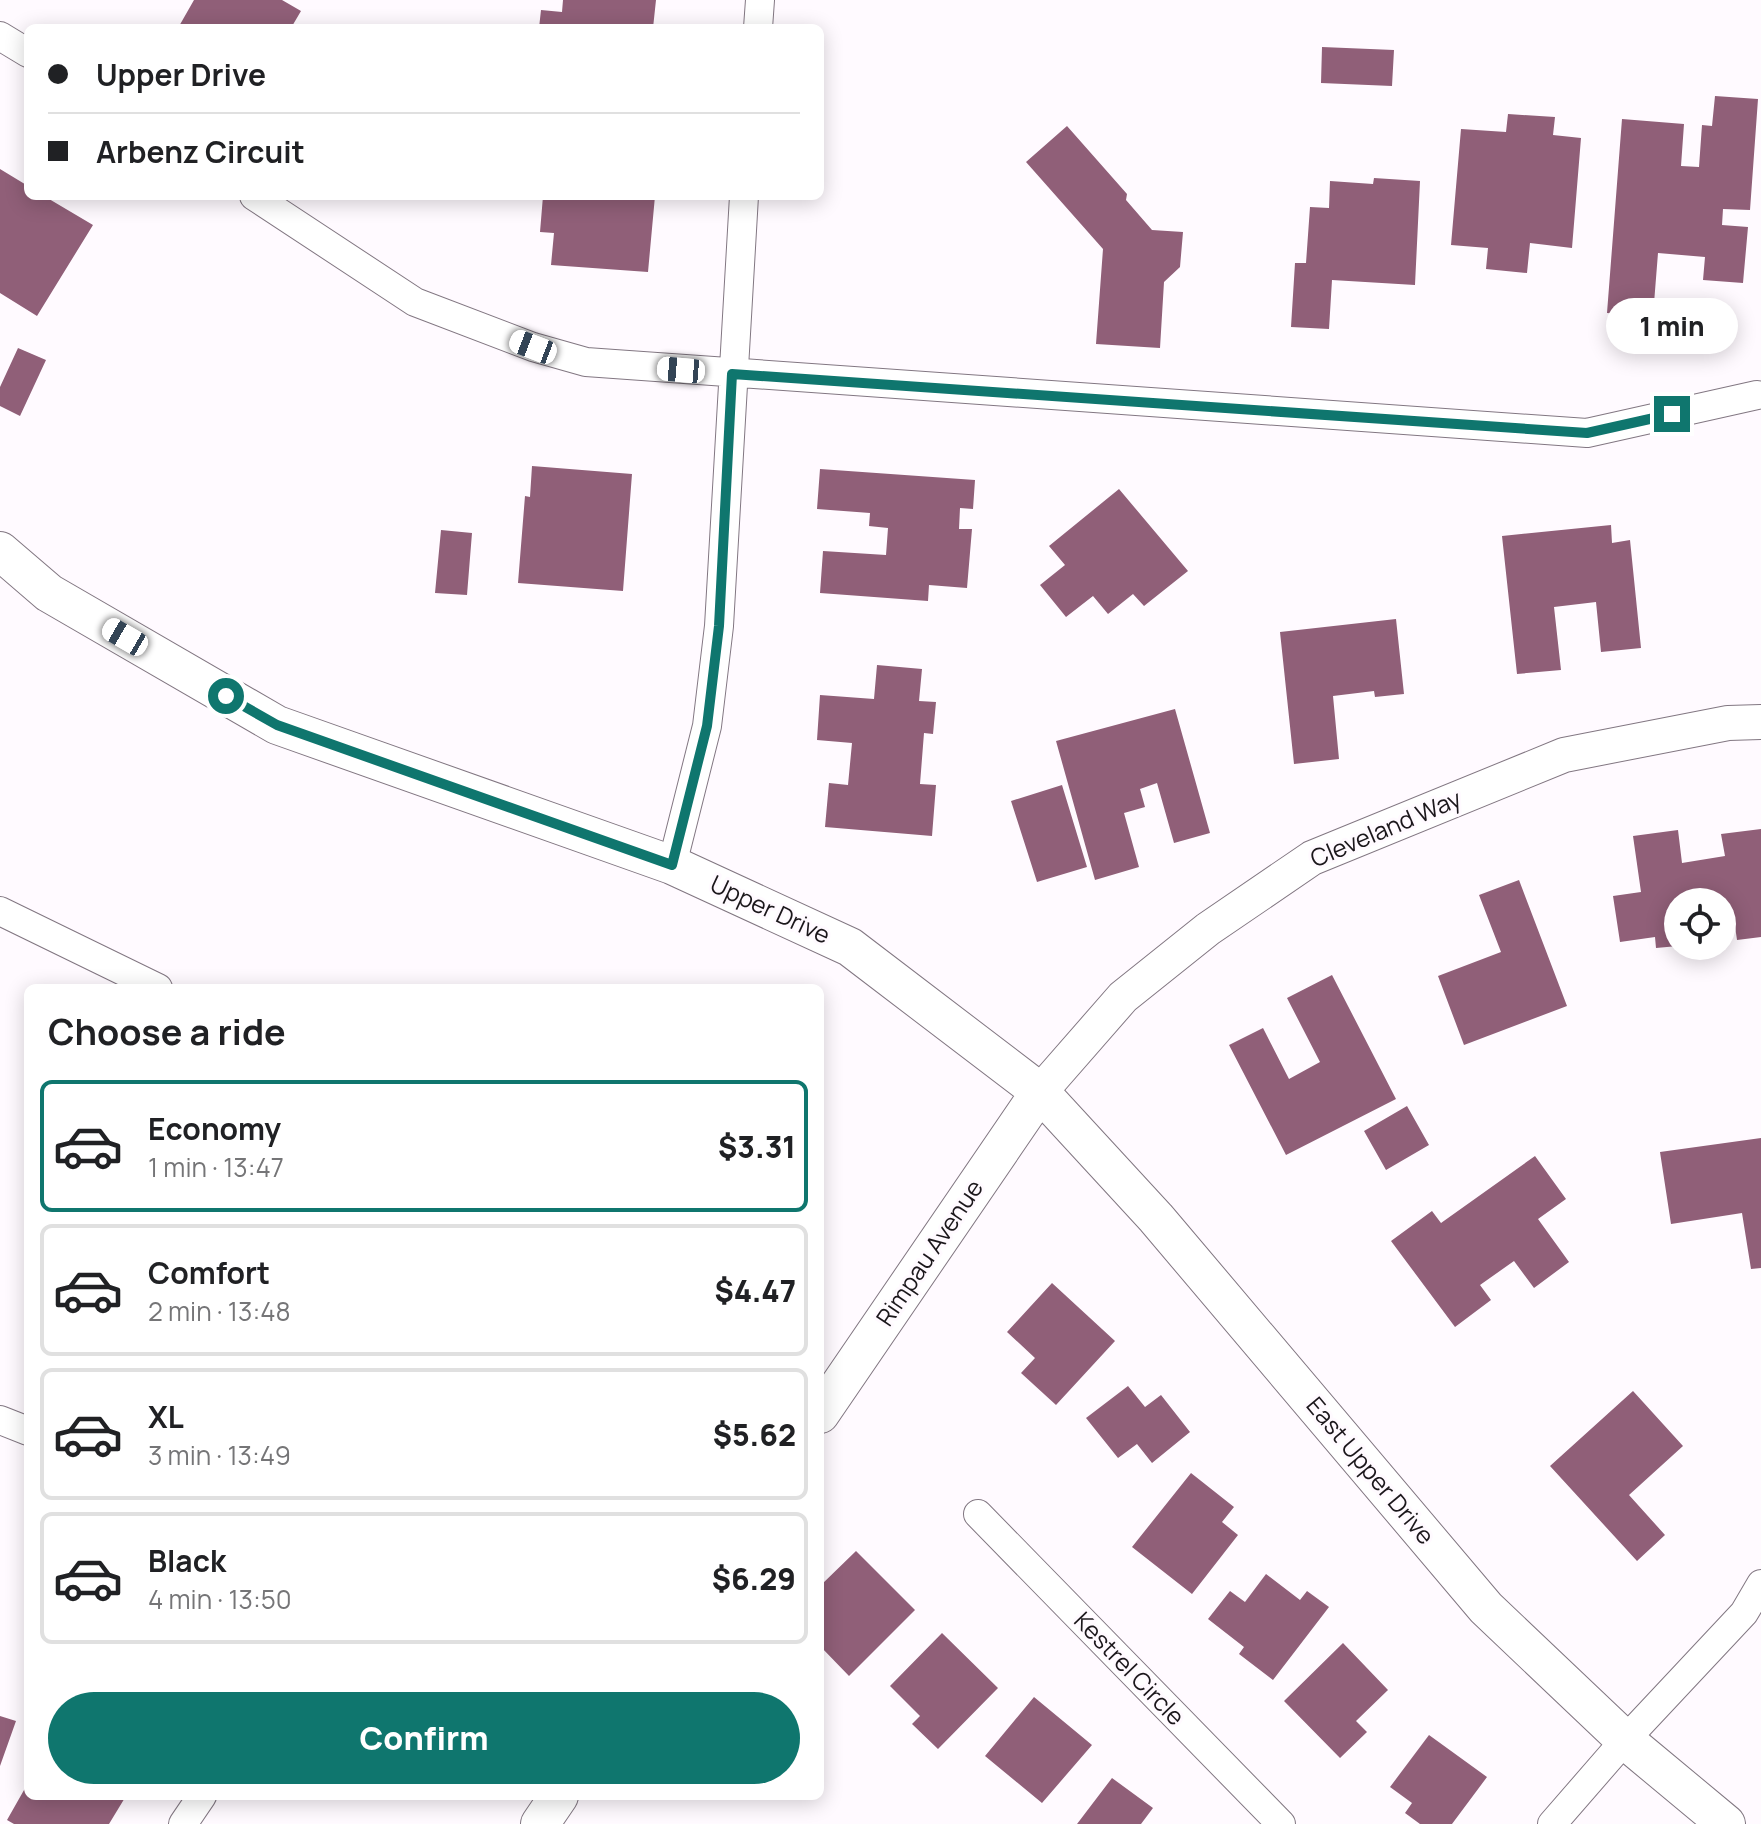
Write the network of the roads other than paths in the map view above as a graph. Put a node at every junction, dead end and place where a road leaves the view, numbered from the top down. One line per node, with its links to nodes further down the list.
1 (760, 0): 2 (street)
2 (758, 24)
3 (0, 36): 4 (street)
4 (24, 51)
5 (260, 200): 7 (street)
6 (744, 200): 7 (street)
7 (732, 374): 8 (street); 11 (street)
8 (1757, 395)
9 (0, 551): 11 (main road, Upper Drive)
10 (1761, 722): 14 (street, Cleveland Way)
11 (672, 865): 14 (main road, Upper Drive)
12 (0, 911): 13 (street)
13 (150, 984)
14 (1040, 1092): 15 (main road, Rimpau Avenue); 20 (main road, East Upper Drive)
15 (824, 1408)
16 (0, 1420): 17 (street)
17 (24, 1429)
18 (978, 1514): 25 (street, Kestrel Circle)
19 (1761, 1584): 20 (street)
20 (1625, 1740): 26 (street); 27 (main road, East Upper Drive)
21 (199, 1800): 23 (street)
22 (556, 1800): 24 (main road)
23 (183, 1824)
24 (540, 1824)
25 (1281, 1824)
26 (1552, 1824)
27 (1726, 1824)

